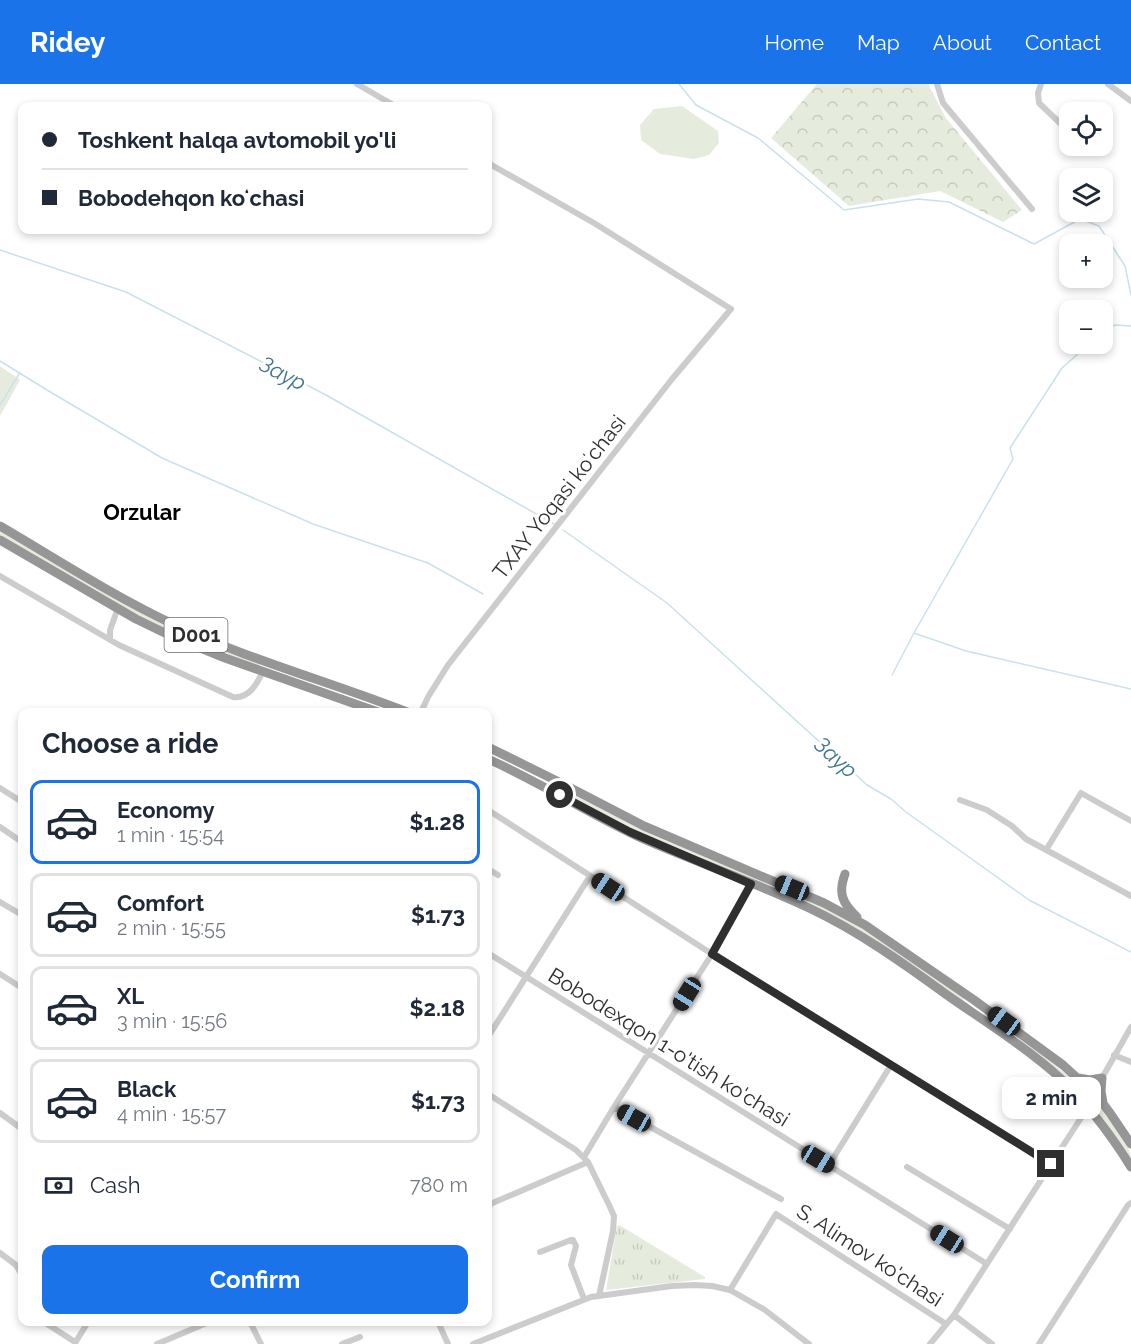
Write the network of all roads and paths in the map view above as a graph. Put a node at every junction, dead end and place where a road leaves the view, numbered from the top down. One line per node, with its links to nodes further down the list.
1 (357, 84): 6 (street)
2 (937, 84): 9 (street)
3 (1041, 84): 7 (street)
4 (1108, 84): 5 (street)
5 (1131, 101)
6 (388, 102)
7 (1059, 122)
8 (492, 165): 19 (street, TXAY Yoqasi koʻchasi)
9 (1032, 209)
10 (0, 526): 15 (highway, D001)
11 (0, 540): 13 (highway, D001)
12 (0, 576): 14 (street)
13 (118, 608): 14 (street); 16 (highway, D001)
14 (110, 639): 16 (street)
15 (267, 661): 16 (highway); 18 (highway, D001)
16 (262, 671): 17 (highway, D001)
17 (367, 708)
18 (396, 708)
19 (423, 708)
20 (492, 749): 22 (highway)
21 (492, 761): 24 (highway)
22 (565, 785): 24 (highway); 40 (highway)
23 (2, 792): 25 (street)
24 (560, 795): 36 (highway)
25 (18, 800)
26 (960, 800): 31 (street)
27 (492, 813): 35 (street)
28 (1131, 821): 31 (street)
29 (0, 827): 30 (street)
30 (18, 839)
31 (1046, 850): 37 (street)
32 (492, 871): 34 (street)
33 (845, 874): 40 (highway)
34 (498, 875)
35 (590, 876): 41 (street); 44 (street)
36 (751, 884): 41 (street); 47 (highway)
37 (1131, 896)
38 (0, 902): 39 (street)
39 (18, 913)
40 (865, 925): 46 (highway)
41 (712, 954): 50 (street); 53 (street)
42 (492, 956): 44 (street, Bobodexqon 1-o'tish ko'chasi)
43 (0, 974): 45 (street)
44 (526, 977): 49 (street); 50 (street, Bobodexqon 1-o'tish ko'chasi)
45 (18, 985)
46 (974, 1000): 47 (highway); 54 (highway)
47 (968, 1009): 60 (highway)
48 (1131, 1027): 51 (street)
49 (492, 1031)
50 (649, 1053): 59 (street); 66 (street, Bobodexqon 1-o'tish ko'chasi)
51 (1114, 1055): 52 (street); 55 (street)
52 (1131, 1062)
53 (891, 1065): 65 (street); 66 (street)
54 (1077, 1077): 55 (highway); 56 (highway)
55 (1102, 1078): 56 (street); 58 (highway)
56 (1091, 1090): 58 (highway)
57 (492, 1096): 64 (street)
58 (1104, 1105): 63 (highway)
59 (614, 1107): 64 (street); 69 (street)
60 (1088, 1107): 65 (street); 68 (highway)
61 (0, 1113): 62 (street)
62 (18, 1126)
63 (1131, 1144)
64 (586, 1159): 70 (street); 78 (street)
65 (1051, 1164): 72 (street)
66 (829, 1165): 75 (street, Bobodexqon 1-o'tish ko'chasi)
67 (907, 1167): 72 (street)
68 (1131, 1167)
69 (781, 1199)
70 (492, 1203)
71 (1131, 1203): 97 (street)
72 (1010, 1229): 75 (street)
73 (540, 1252): 79 (street)
74 (0, 1253): 76 (street)
75 (987, 1264): 80 (street)
76 (18, 1268)
77 (730, 1290): 78 (street); 81 (street, S. Alimov ko'chasi); 94 (street)
78 (599, 1296): 79 (street)
79 (584, 1299): 93 (street)
80 (954, 1315): 81 (street); 96 (street, S. Alimov ko'chasi)
81 (946, 1324): 95 (street)
82 (50, 1326): 88 (street)
83 (86, 1326): 88 (street)
84 (199, 1326): 89 (street)
85 (252, 1326): 90 (street)
86 (440, 1326): 92 (street)
87 (360, 1337): 91 (street)
88 (75, 1343)
89 (157, 1344)
90 (261, 1344)
91 (342, 1344)
92 (448, 1344)
93 (473, 1344)
94 (809, 1344)
95 (930, 1344)
96 (992, 1344)
97 (1038, 1344)

